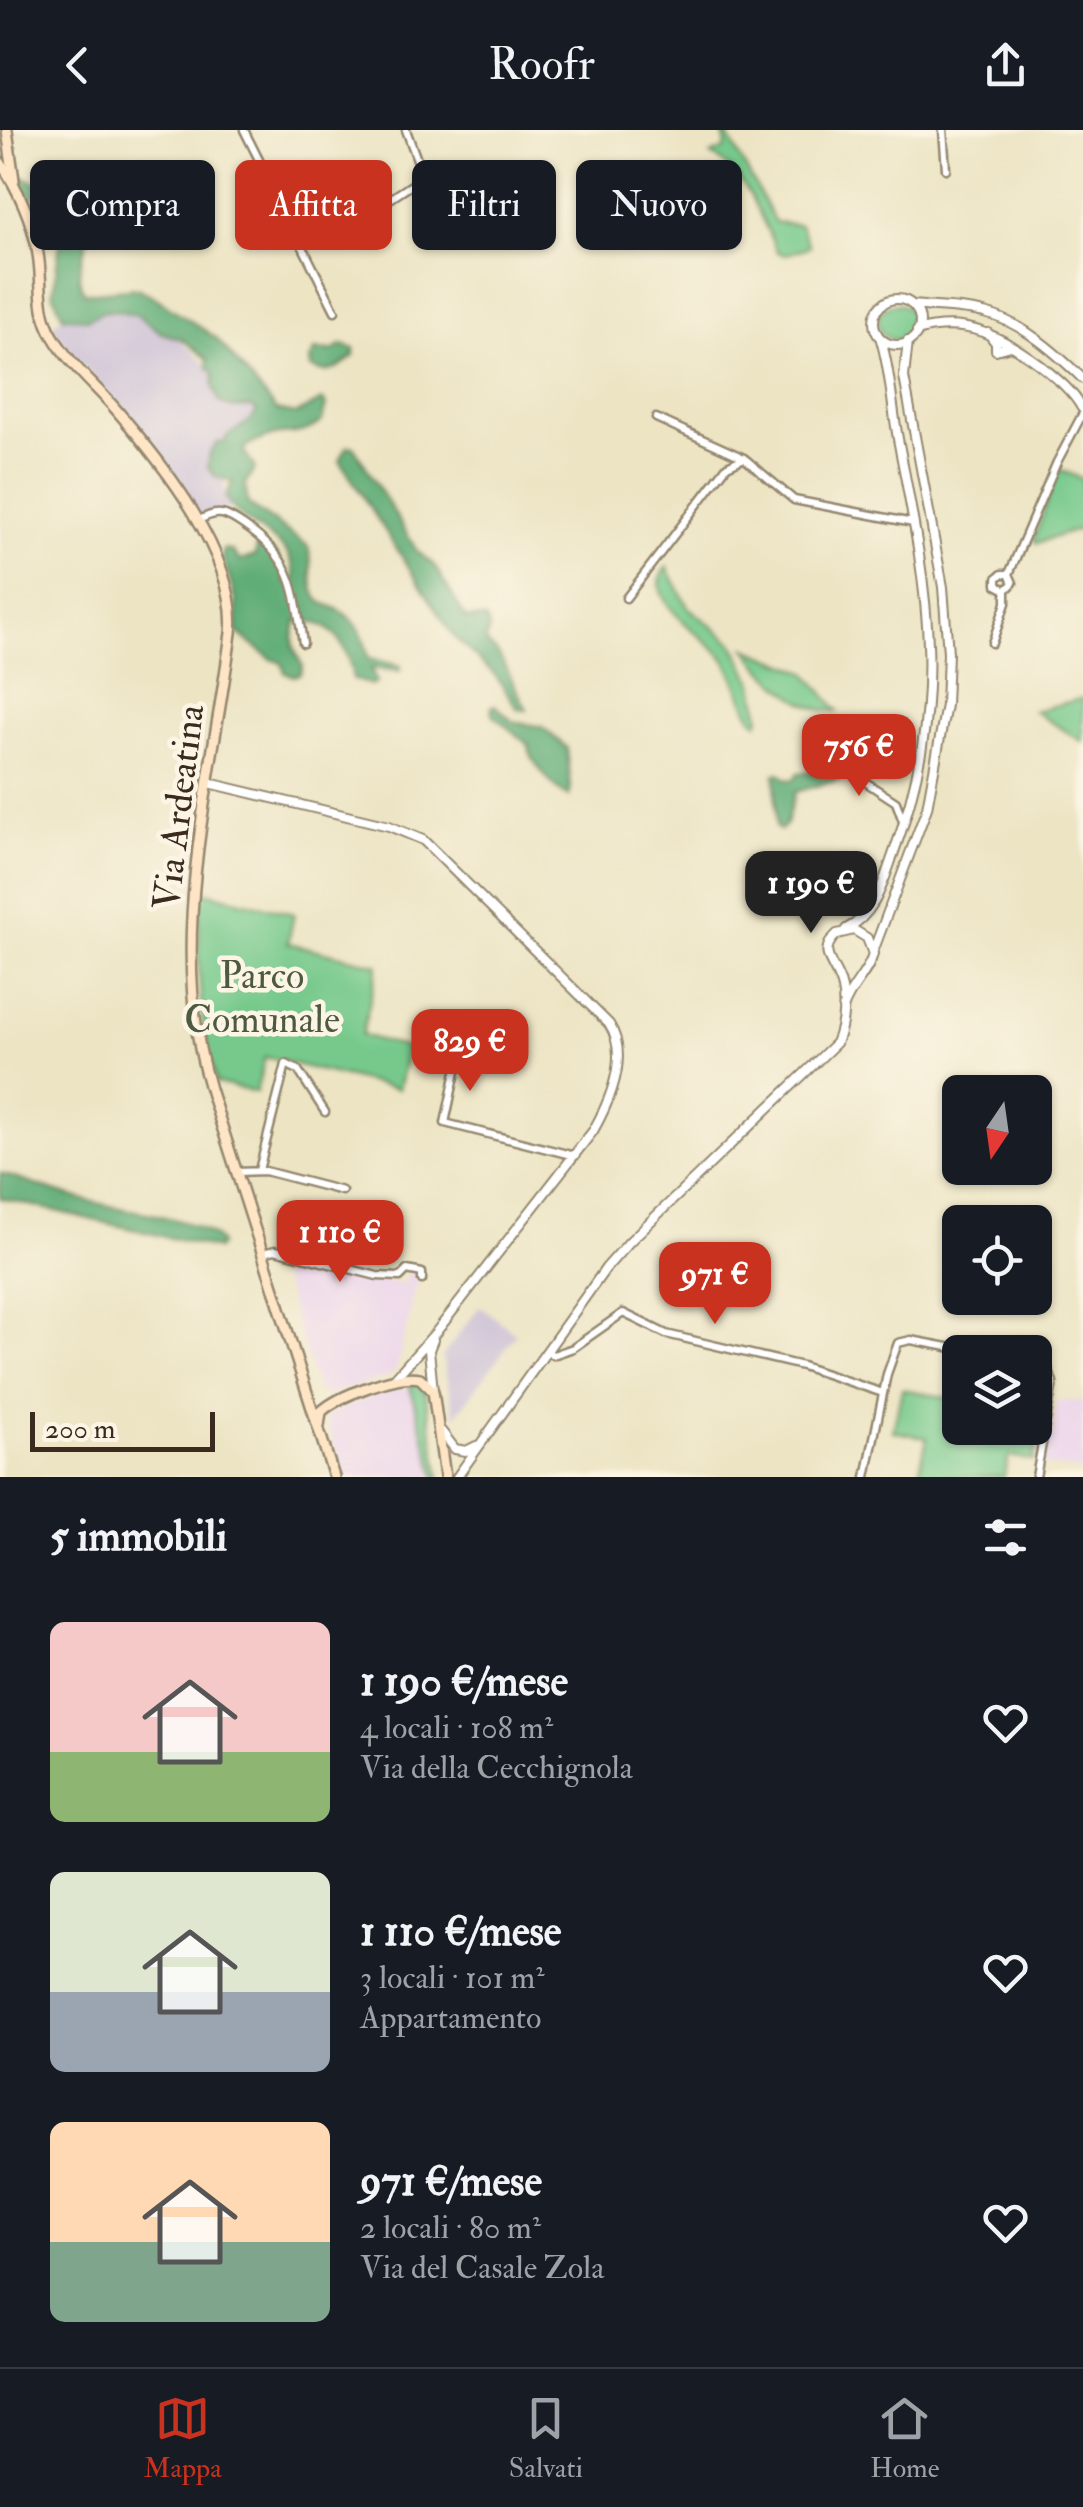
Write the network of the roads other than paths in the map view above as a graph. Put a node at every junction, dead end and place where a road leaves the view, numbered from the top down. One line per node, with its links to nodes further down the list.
1 (7, 130): 7 (main road, Via Ardeatina)
2 (244, 130): 10 (street)
3 (406, 130): 8 (street)
4 (943, 130): 6 (street)
5 (0, 162): 7 (main road, Via Ardeatina)
6 (946, 169)
7 (16, 187): 22 (main road, Via Ardeatina)
8 (392, 198)
9 (913, 305): 11 (street); 12 (street); 14 (street)
10 (335, 311)
11 (917, 332): 13 (street); 15 (street)
12 (881, 340): 13 (street); 20 (street)
13 (908, 341): 35 (street)
14 (1080, 376)
15 (1083, 411): 18 (street)
16 (656, 418): 19 (street)
17 (1083, 430): 18 (street)
18 (1072, 436): 24 (street)
19 (744, 458): 21 (street); 26 (street)
20 (911, 506): 21 (street); 23 (street)
21 (892, 517): 23 (street)
22 (197, 522): 28 (street); 30 (main road, Via Ardeatina)
23 (916, 528): 31 (street)
24 (1009, 574): 25 (street); 25 (street)
25 (1006, 590): 27 (street)
26 (626, 598)
27 (992, 643)
28 (302, 644)
29 (842, 766): 32 (street)
30 (210, 783): 41 (street); 43 (main road, Via Ardeatina)
31 (914, 790): 32 (street); 33 (street)
32 (896, 802): 33 (street)
33 (904, 825): 34 (street)
34 (844, 930): 35 (street); 36 (street)
35 (873, 954): 37 (street)
36 (835, 972): 37 (street); 38 (street)
37 (861, 974): 38 (street)
38 (843, 1009): 49 (street)
39 (460, 1058): 41 (street)
40 (325, 1112): 42 (street)
41 (575, 1156): 47 (street)
42 (259, 1170): 43 (street); 44 (street)
43 (237, 1172): 45 (main road, Via Ardeatina)
44 (342, 1191)
45 (263, 1252): 46 (street); 51 (main road, Via Ardeatina)
46 (422, 1280)
47 (437, 1331): 50 (street); 52 (street)
48 (942, 1347): 53 (street)
49 (546, 1352): 53 (street); 57 (street)
50 (391, 1381): 52 (main road); 54 (main road)
51 (304, 1382): 54 (main road); 56 (main road, Via Ardeatina)
52 (433, 1391): 55 (main road)
53 (883, 1393): 62 (street)
54 (336, 1400): 56 (main road)
55 (439, 1426): 57 (street); 60 (main road)
56 (319, 1429): 59 (main road, Via Ardeatina)
57 (484, 1440): 61 (street)
58 (1042, 1445): 63 (street)
59 (334, 1477)
60 (445, 1477)
61 (458, 1477)
62 (866, 1477)
63 (1036, 1477)

